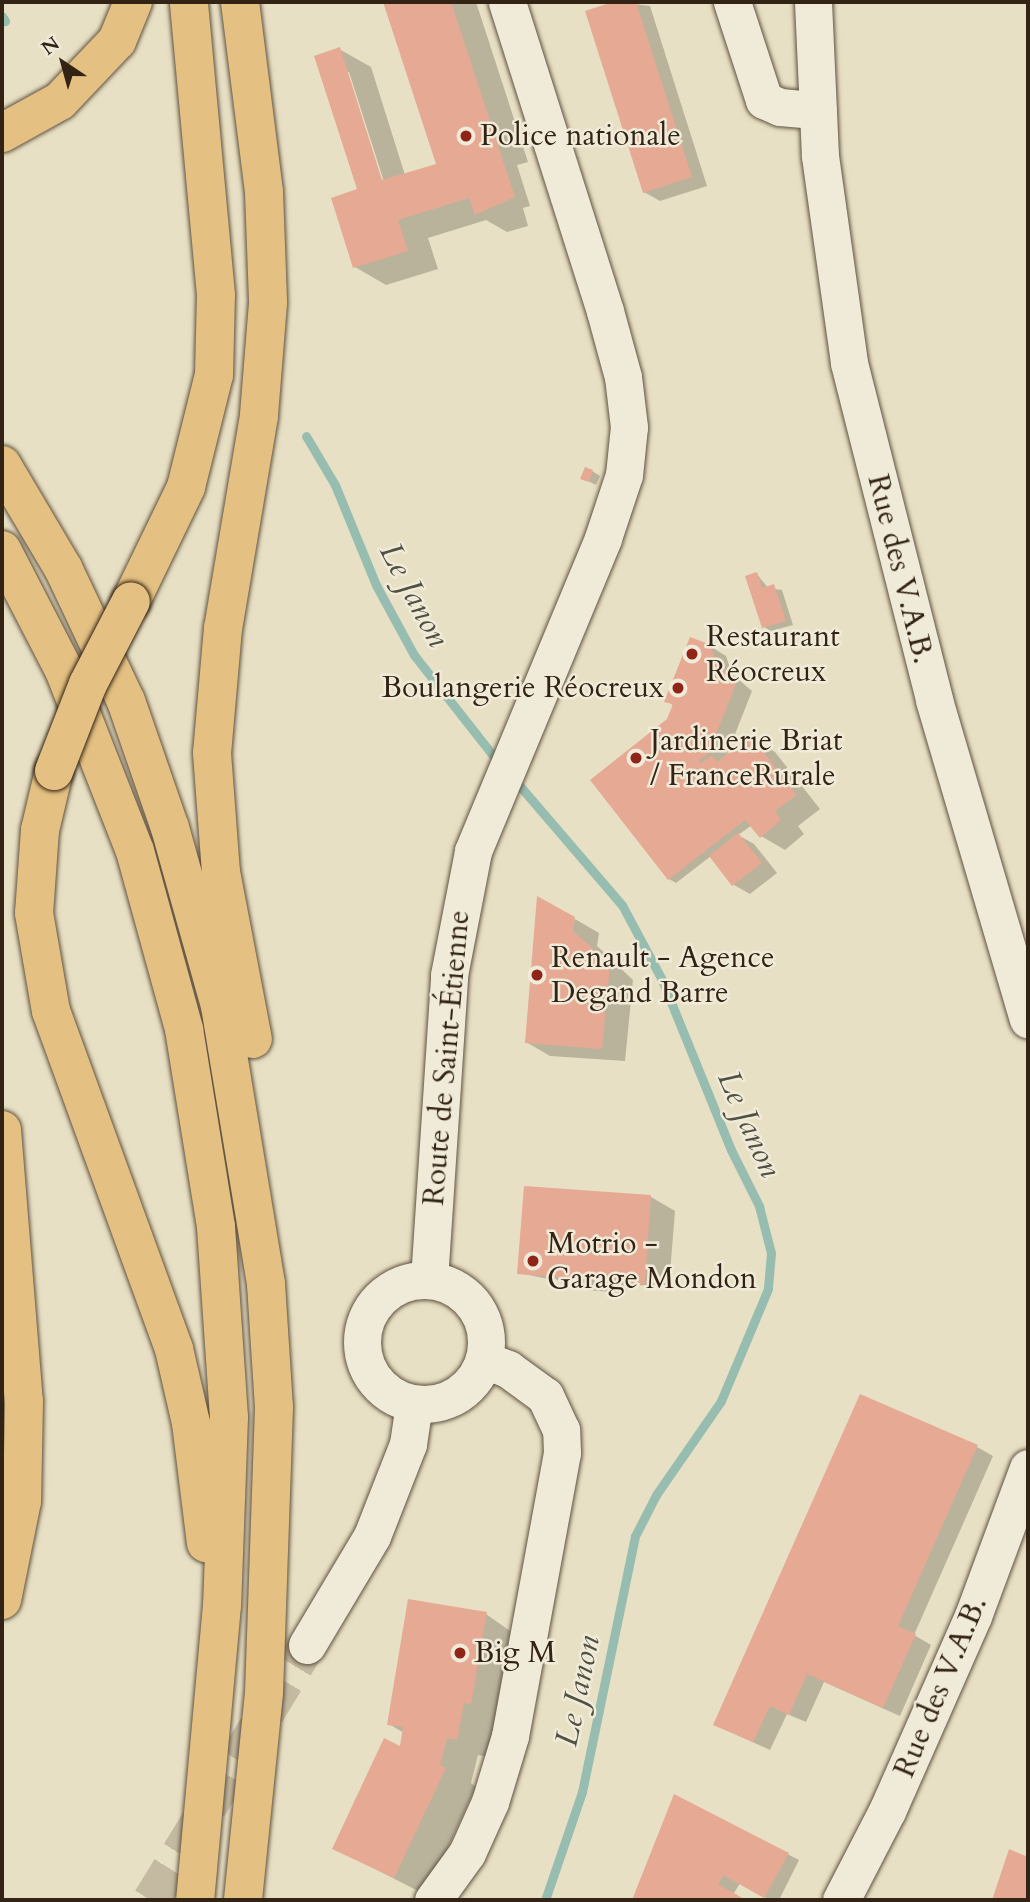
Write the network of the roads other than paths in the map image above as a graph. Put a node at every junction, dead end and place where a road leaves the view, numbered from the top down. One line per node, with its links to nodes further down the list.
1 (133, 2): 8 (highway)
2 (189, 2): 19 (highway, bridge)
3 (240, 2): 14 (highway)
4 (507, 2): 13 (street, Route de Saint-Étienne)
5 (732, 2): 7 (street)
6 (813, 2): 7 (street, Rue des V.A.B.)
7 (818, 110): 11 (street, Rue des V.A.B.)
8 (2, 134)
9 (2, 465): 14 (highway)
10 (2, 550): 19 (highway)
11 (1028, 1019)
12 (2, 1130): 18 (highway)
13 (429, 1280): 15 (street); 16 (street)
14 (266, 1284): 22 (highway)
15 (484, 1360): 16 (street); 23 (street)
16 (414, 1404): 20 (street)
17 (1028, 1468): 24 (street, Rue des V.A.B.)
18 (2, 1600)
19 (222, 1605): 21 (highway)
20 (307, 1645)
21 (195, 1900)
22 (243, 1900)
23 (433, 1900)
24 (841, 1900)

